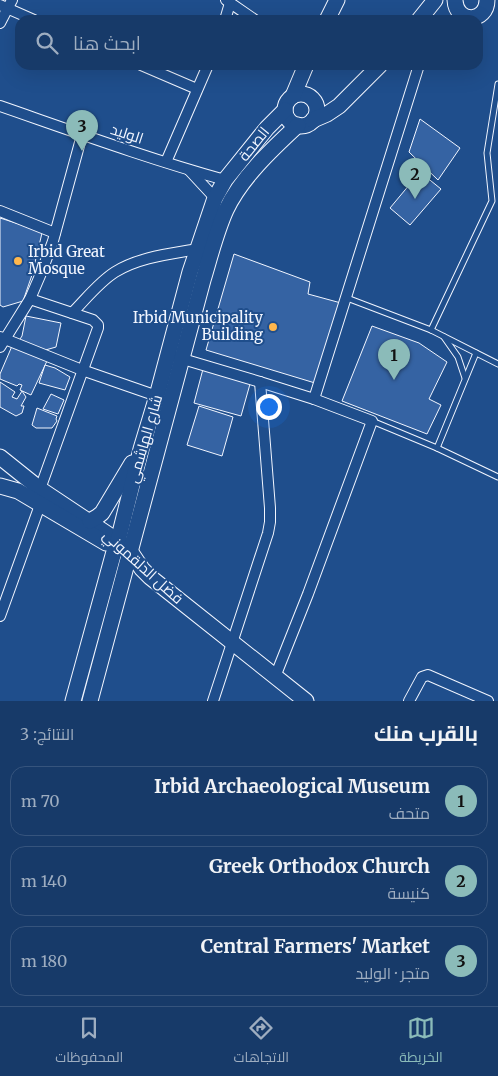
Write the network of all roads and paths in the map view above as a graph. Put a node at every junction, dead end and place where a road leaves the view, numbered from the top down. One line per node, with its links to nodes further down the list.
1 (337, 0): 10 (main road)
2 (435, 0): 11 (main road)
3 (456, 0): 12 (main road)
4 (228, 1): 8 (street); 9 (street)
5 (491, 2): 13 (main road)
6 (7, 5): 7 (street); 16 (street)
7 (25, 15)
8 (226, 15)
9 (248, 15)
10 (330, 15)
11 (423, 15)
12 (461, 15)
13 (478, 15)
14 (498, 15): 15 (main road)
15 (483, 17)
16 (0, 23)
17 (153, 70): 23 (street)
18 (206, 70): 23 (street)
19 (304, 70): 24 (main road)
20 (375, 70): 27 (main road)
21 (418, 70): 38 (street)
22 (498, 84): 34 (lane)
23 (197, 89): 30 (street)
24 (293, 96): 26 (main road); 27 (main road)
25 (0, 106): 29 (street, الوليد)
26 (285, 110): 28 (main road); 32 (main road, الصحة)
27 (313, 120): 28 (main road)
28 (298, 126): 45 (main road, شارع الهاشمي)
29 (82, 135): 30 (street, الوليد); 36 (street)
30 (166, 162): 31 (street, الوليد)
31 (188, 170): 32 (street, الوليد); 33 (street, الوليد)
32 (225, 180): 33 (main road, شارع الهاشمي)
33 (214, 198): 37 (main road, شارع الهاشمي)
34 (495, 200): 41 (lane)
35 (0, 211): 36 (street)
36 (55, 233): 39 (street)
37 (198, 249): 40 (street); 45 (main road, شارع الهاشمي)
38 (347, 298): 41 (lane); 51 (street)
39 (30, 299): 40 (street); 43 (street)
40 (72, 313): 47 (street)
41 (431, 330): 42 (lane)
42 (442, 335): 44 (lane); 48 (lane)
43 (1, 341): 47 (street)
44 (476, 353): 46 (lane); 48 (lane)
45 (174, 357): 49 (street); 50 (main road, شارع الهاشمي); 61 (main road, شارع الهاشمي)
46 (498, 364)
47 (82, 370): 50 (street); 58 (street)
48 (466, 379): 53 (lane)
49 (260, 382): 51 (street); 63 (street)
50 (157, 396): 54 (main road, شارع الهاشمي)
51 (314, 399): 52 (street)
52 (372, 421): 53 (lane); 64 (street)
53 (437, 448): 56 (lane)
54 (141, 449): 60 (main road); 61 (main road, شارع الهاشمي)
55 (0, 457): 58 (main road, فضل الدلقموني)
56 (498, 477)
57 (0, 486): 59 (main road)
58 (40, 489): 60 (main road, فضل الدلقموني)
59 (40, 505): 61 (main road); 62 (street)
60 (90, 521): 61 (main road, فضل الدلقموني)
61 (123, 550): 63 (main road, فضل الدلقموني); 65 (main road, شارع الهاشمي); 66 (main road, شارع الهاشمي)
62 (0, 616)
63 (232, 642): 64 (main road, فضل الدلقموني); 67 (street)
64 (275, 677): 68 (main road, فضل الدلقموني)
65 (73, 701)
66 (90, 701)
67 (213, 701)
68 (306, 701)
69 (408, 701): 70 (street)
70 (488, 701)

